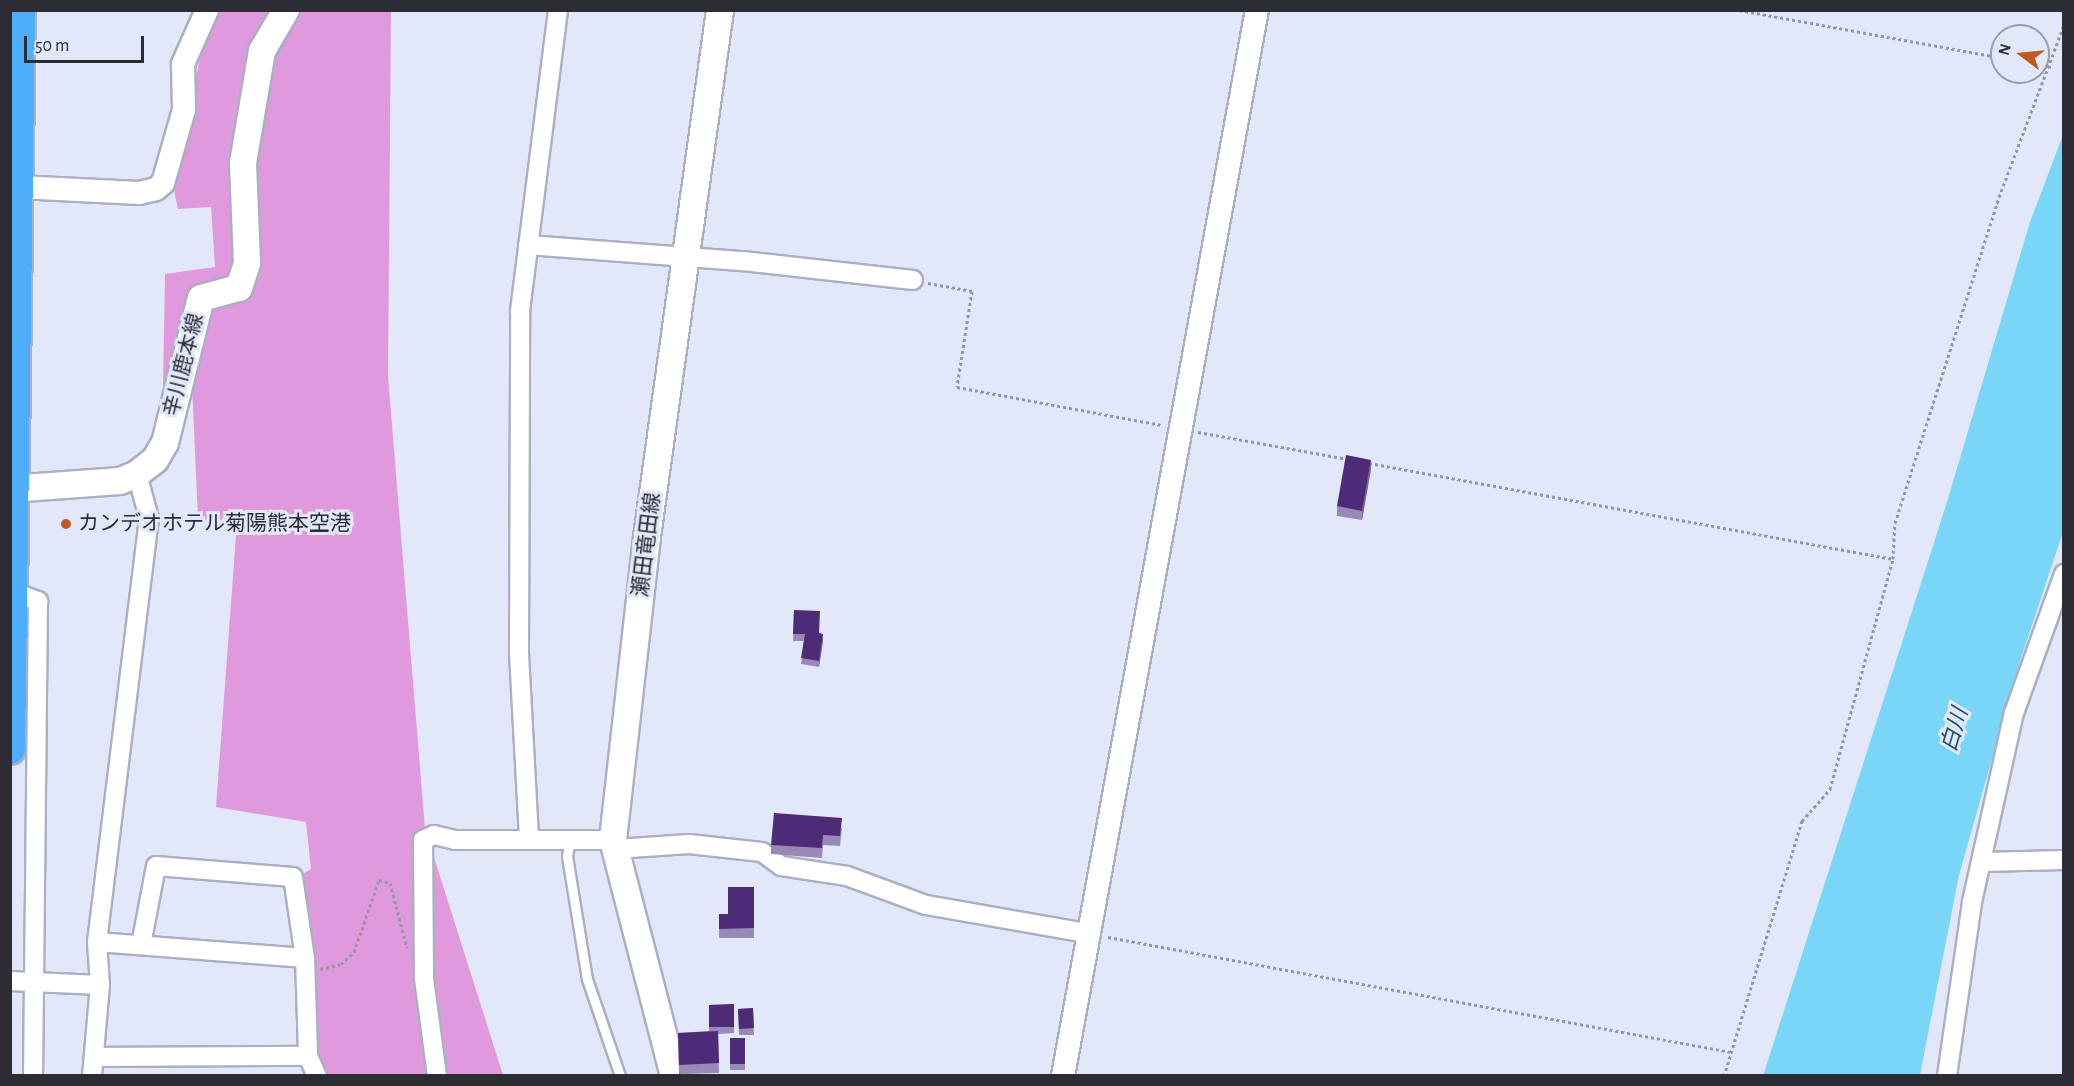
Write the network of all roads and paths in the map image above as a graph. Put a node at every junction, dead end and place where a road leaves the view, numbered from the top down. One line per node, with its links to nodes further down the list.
1 (20, 10): 11 (highway)
2 (207, 10): 11 (street)
3 (286, 10): 18 (main road, 辛川鹿本線)
4 (558, 10): 12 (street)
5 (720, 10): 13 (main road, 瀬田竜田線)
6 (1257, 10): 15 (street)
7 (1739, 10): 9 (path)
8 (2064, 25): 10 (path)
9 (1990, 56)
10 (2051, 67): 20 (path)
11 (18, 187): 19 (highway)
12 (528, 245): 13 (street); 24 (street)
13 (684, 257): 14 (street); 26 (main road, 瀬田竜田線)
14 (913, 280): 15 (path)
15 (1179, 428): 16 (path); 29 (street)
16 (1355, 460)
17 (1366, 463): 20 (path)
18 (137, 474): 19 (main road, 辛川鹿本線); 30 (street)
19 (12, 488): 22 (highway)
20 (1893, 559): 37 (path)
21 (2064, 574): 28 (street)
22 (14, 592): 23 (highway); 35 (street)
23 (10, 749)
24 (529, 838): 25 (street); 33 (street)
25 (570, 839): 26 (street); 44 (lane)
26 (615, 844): 29 (street); 45 (main road, 瀬田竜田線)
27 (2064, 860): 28 (street)
28 (1983, 862): 48 (street)
29 (1087, 933): 37 (path); 46 (street)
30 (97, 942): 31 (street); 36 (street)
31 (141, 945): 32 (street); 32 (street)
32 (306, 966): 33 (path); 38 (street)
33 (424, 978): 43 (street)
34 (10, 981): 35 (street)
35 (35, 982): 36 (street); 40 (street)
36 (100, 985): 39 (street)
37 (1731, 1052): 47 (path)
38 (308, 1056): 39 (street); 42 (street)
39 (94, 1057): 41 (street)
40 (33, 1076)
41 (92, 1076)
42 (317, 1076)
43 (436, 1076)
44 (620, 1076)
45 (674, 1076)
46 (1063, 1076)
47 (1724, 1076)
48 (1947, 1076)

